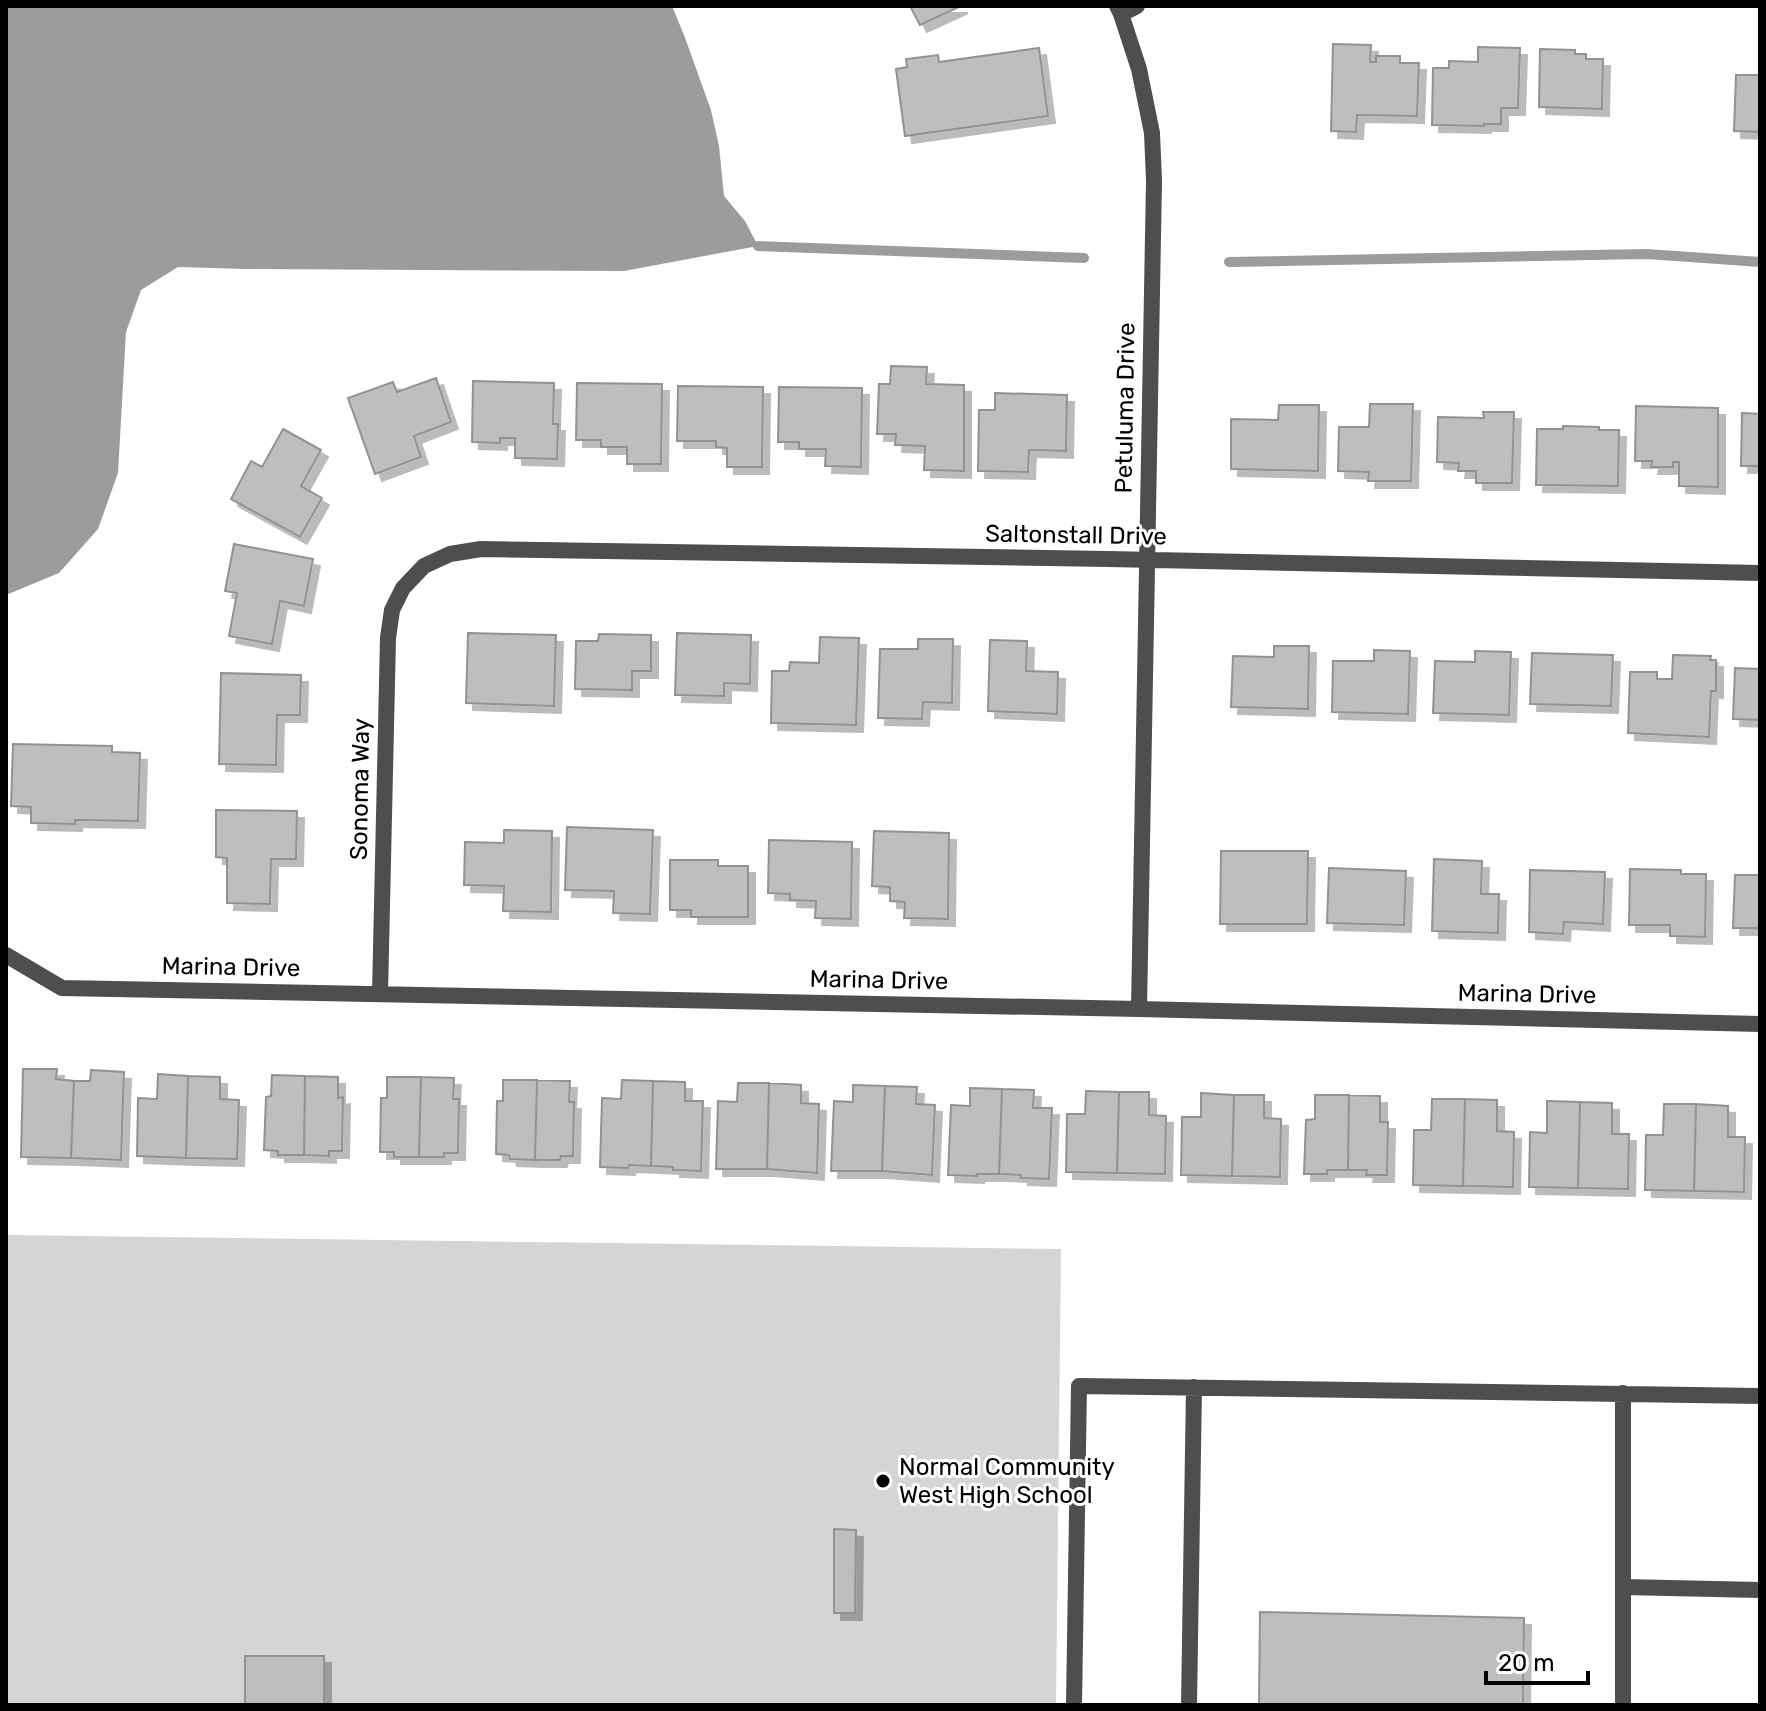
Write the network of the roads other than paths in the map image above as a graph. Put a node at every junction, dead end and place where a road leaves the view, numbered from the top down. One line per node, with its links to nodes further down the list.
1 (1125, 9): 2 (street, Petuluma Drive)
2 (1146, 560): 3 (street, Saltonstall Drive); 4 (street, Saltonstall Drive); 7 (street, Petuluma Drive)
3 (1760, 573)
4 (403, 588): 6 (street, Sonoma Way)
5 (6, 955): 6 (street, Marina Drive)
6 (380, 994): 7 (street, Marina Drive)
7 (1139, 1009): 8 (street, Marina Drive)
8 (1760, 1024)
9 (1194, 1387): 10 (street); 14 (street); 15 (street)
10 (1623, 1393): 11 (street); 12 (street)
11 (1760, 1396)
12 (1623, 1587): 13 (street); 16 (street)
13 (1760, 1590)
14 (1074, 1705)
15 (1189, 1705)
16 (1623, 1705)

